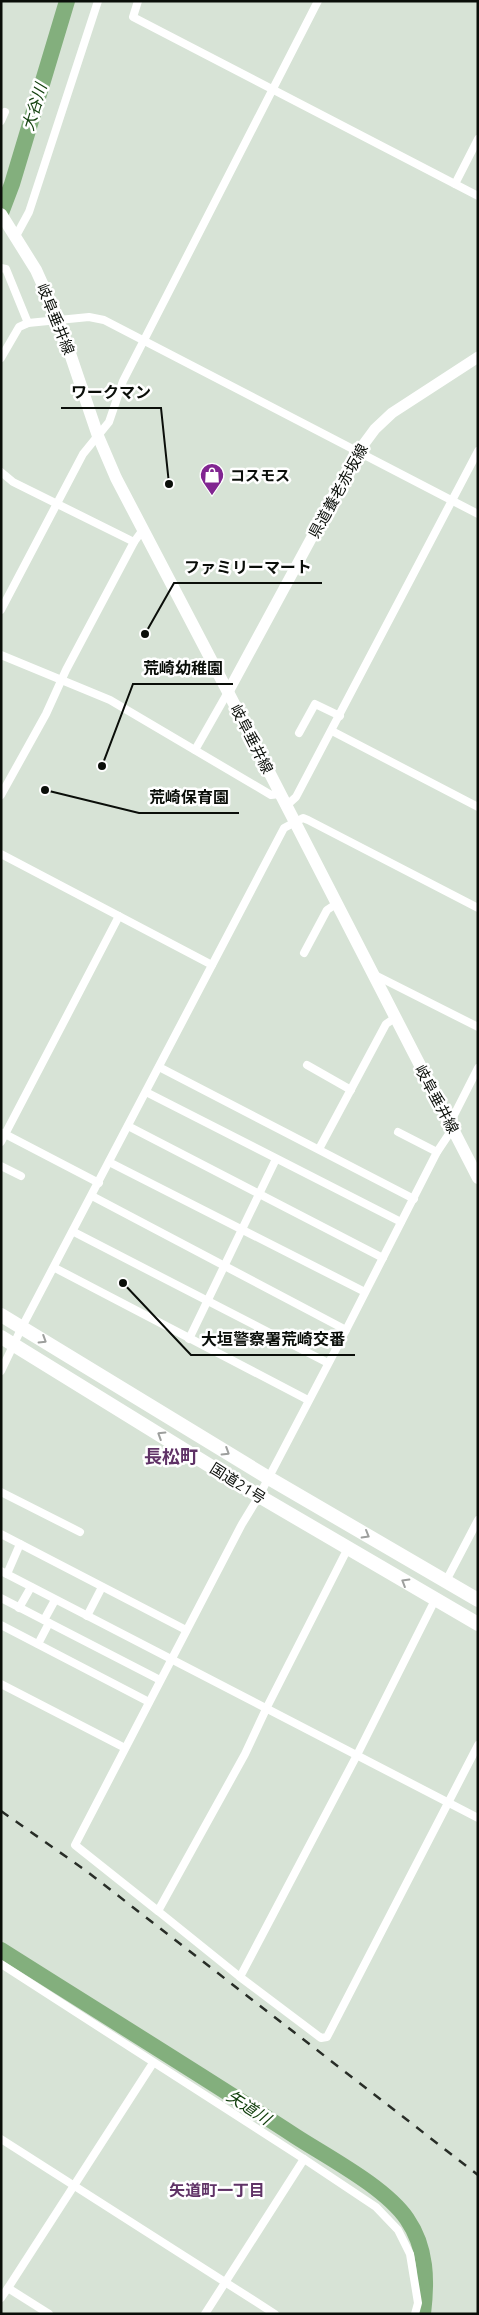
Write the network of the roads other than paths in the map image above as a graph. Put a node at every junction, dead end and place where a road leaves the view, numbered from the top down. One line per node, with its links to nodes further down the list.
1 (98, 1): 11 (street)
2 (138, 1): 4 (street)
3 (318, 1): 4 (street)
4 (272, 90): 8 (street); 15 (street)
5 (5, 112): 6 (street)
6 (1, 122)
7 (478, 139): 8 (street)
8 (455, 184): 9 (street)
9 (478, 196)
10 (1, 214): 11 (main road, 岐阜垂井線)
11 (14, 233): 13 (main road, 岐阜垂井線)
12 (1, 268): 14 (street)
13 (59, 321): 14 (street); 15 (street); 18 (main road, 岐阜垂井線)
14 (28, 323): 17 (street)
15 (143, 341): 18 (street); 20 (street)
16 (478, 357): 20 (main road, 県道養老赤坂線)
17 (1, 358)
18 (98, 436): 23 (street); 25 (main road, 岐阜垂井線)
19 (478, 451): 22 (street)
20 (358, 452): 22 (street); 30 (main road, 県道養老赤坂線)
21 (1, 472): 23 (street)
22 (452, 500): 24 (street); 31 (street)
23 (58, 503): 26 (street); 27 (street)
24 (478, 514)
25 (142, 531): 26 (street); 30 (main road, 岐阜垂井線)
26 (134, 542): 29 (street)
27 (1, 610)
28 (1, 655): 29 (street)
29 (63, 679): 34 (street); 35 (street)
30 (228, 692): 34 (street); 36 (main road, 岐阜垂井線)
31 (340, 716): 32 (street); 33 (street)
32 (332, 731): 36 (street); 37 (street)
33 (299, 733)
34 (195, 750): 36 (street)
35 (1, 795)
36 (283, 800): 38 (main road, 岐阜垂井線)
37 (478, 807)
38 (294, 821): 40 (main road, 岐阜垂井線); 41 (street); 44 (street)
39 (1, 854): 42 (street)
40 (336, 904): 43 (street); 45 (main road, 岐阜垂井線)
41 (478, 908)
42 (119, 916): 44 (street); 56 (street)
43 (304, 953)
44 (212, 965): 49 (street)
45 (372, 974): 46 (main road, 岐阜垂井線); 47 (street)
46 (395, 1018): 51 (street); 54 (main road, 岐阜垂井線)
47 (478, 1027)
48 (307, 1065): 51 (street)
49 (159, 1067): 52 (street); 57 (street)
50 (478, 1068): 54 (street)
51 (351, 1090): 57 (street)
52 (146, 1092): 53 (street); 59 (street)
53 (128, 1126): 60 (street); 65 (street)
54 (451, 1126): 58 (street); 63 (main road, 岐阜垂井線)
55 (398, 1132): 58 (street)
56 (3, 1136): 64 (street)
57 (319, 1149): 67 (street)
58 (437, 1152): 67 (street)
59 (276, 1159): 65 (street); 68 (street)
60 (109, 1162): 64 (street); 69 (street)
61 (1, 1166): 62 (street)
62 (21, 1176)
63 (478, 1178)
64 (99, 1183): 66 (street)
65 (259, 1194): 69 (street); 71 (street)
66 (92, 1196): 70 (street); 72 (street)
67 (414, 1199): 68 (street)
68 (401, 1222): 71 (street)
69 (241, 1230): 72 (street); 74 (street)
70 (74, 1232): 73 (street); 75 (street)
71 (383, 1258): 74 (street)
72 (224, 1264): 75 (street); 78 (street)
73 (55, 1268): 77 (street); 80 (street)
74 (366, 1292): 78 (street)
75 (207, 1301): 80 (street); 82 (street)
76 (1, 1315): 77 (highway, 国道21号)
77 (22, 1327): 81 (street); 85 (highway, 国道21号, one-way to 85)
78 (346, 1330): 82 (street)
79 (1, 1336): 81 (highway, 国道21号)
80 (189, 1339): 84 (street)
81 (14, 1344): 83 (street); 87 (highway, 国道21号, one-way to 81)
82 (328, 1364): 84 (street)
83 (1, 1371)
84 (308, 1400): 85 (street)
85 (267, 1477): 87 (street); 94 (highway, 国道21号, one-way to 94)
86 (1, 1492): 89 (street)
87 (259, 1496): 92 (highway, 国道21号); 106 (street)
88 (478, 1520): 94 (street)
89 (80, 1532)
90 (1, 1534): 91 (street)
91 (20, 1544): 93 (street); 95 (street)
92 (348, 1548): 99 (highway, 国道21号, one-way to 92); 112 (street)
93 (4, 1573): 96 (street)
94 (446, 1581): 100 (highway, 国道21号)
95 (102, 1587): 102 (street); 106 (street)
96 (31, 1588): 98 (street); 101 (street)
97 (1, 1598): 101 (street)
98 (55, 1600): 102 (street); 103 (street)
99 (435, 1600): 104 (highway, 国道21号); 115 (street)
100 (478, 1600)
101 (20, 1608): 103 (street)
102 (87, 1616): 108 (street)
103 (46, 1622): 107 (street); 109 (street)
104 (478, 1624)
105 (1, 1625): 107 (street)
106 (186, 1630): 108 (street)
107 (38, 1644): 111 (street)
108 (171, 1659): 109 (street); 112 (street)
109 (160, 1680): 111 (street)
110 (1, 1684): 114 (street)
111 (149, 1702): 114 (street)
112 (267, 1707): 115 (street); 118 (street)
113 (478, 1745): 116 (street)
114 (125, 1748): 118 (street)
115 (357, 1755): 116 (street); 120 (street)
116 (448, 1802): 117 (street); 120 (street)
117 (478, 1818)
118 (158, 1911): 120 (street)
119 (1, 1964): 121 (street)
120 (240, 1977)
121 (153, 2063): 123 (street); 124 (street)
122 (1, 2139): 124 (street)
123 (304, 2159): 125 (street); 131 (street)
124 (75, 2185): 125 (street); 126 (street)
125 (226, 2282): 129 (street); 130 (street)
126 (8, 2288): 127 (street); 128 (street)
127 (1, 2298)
128 (49, 2314)
129 (205, 2314)
130 (276, 2314)
131 (415, 2314)

